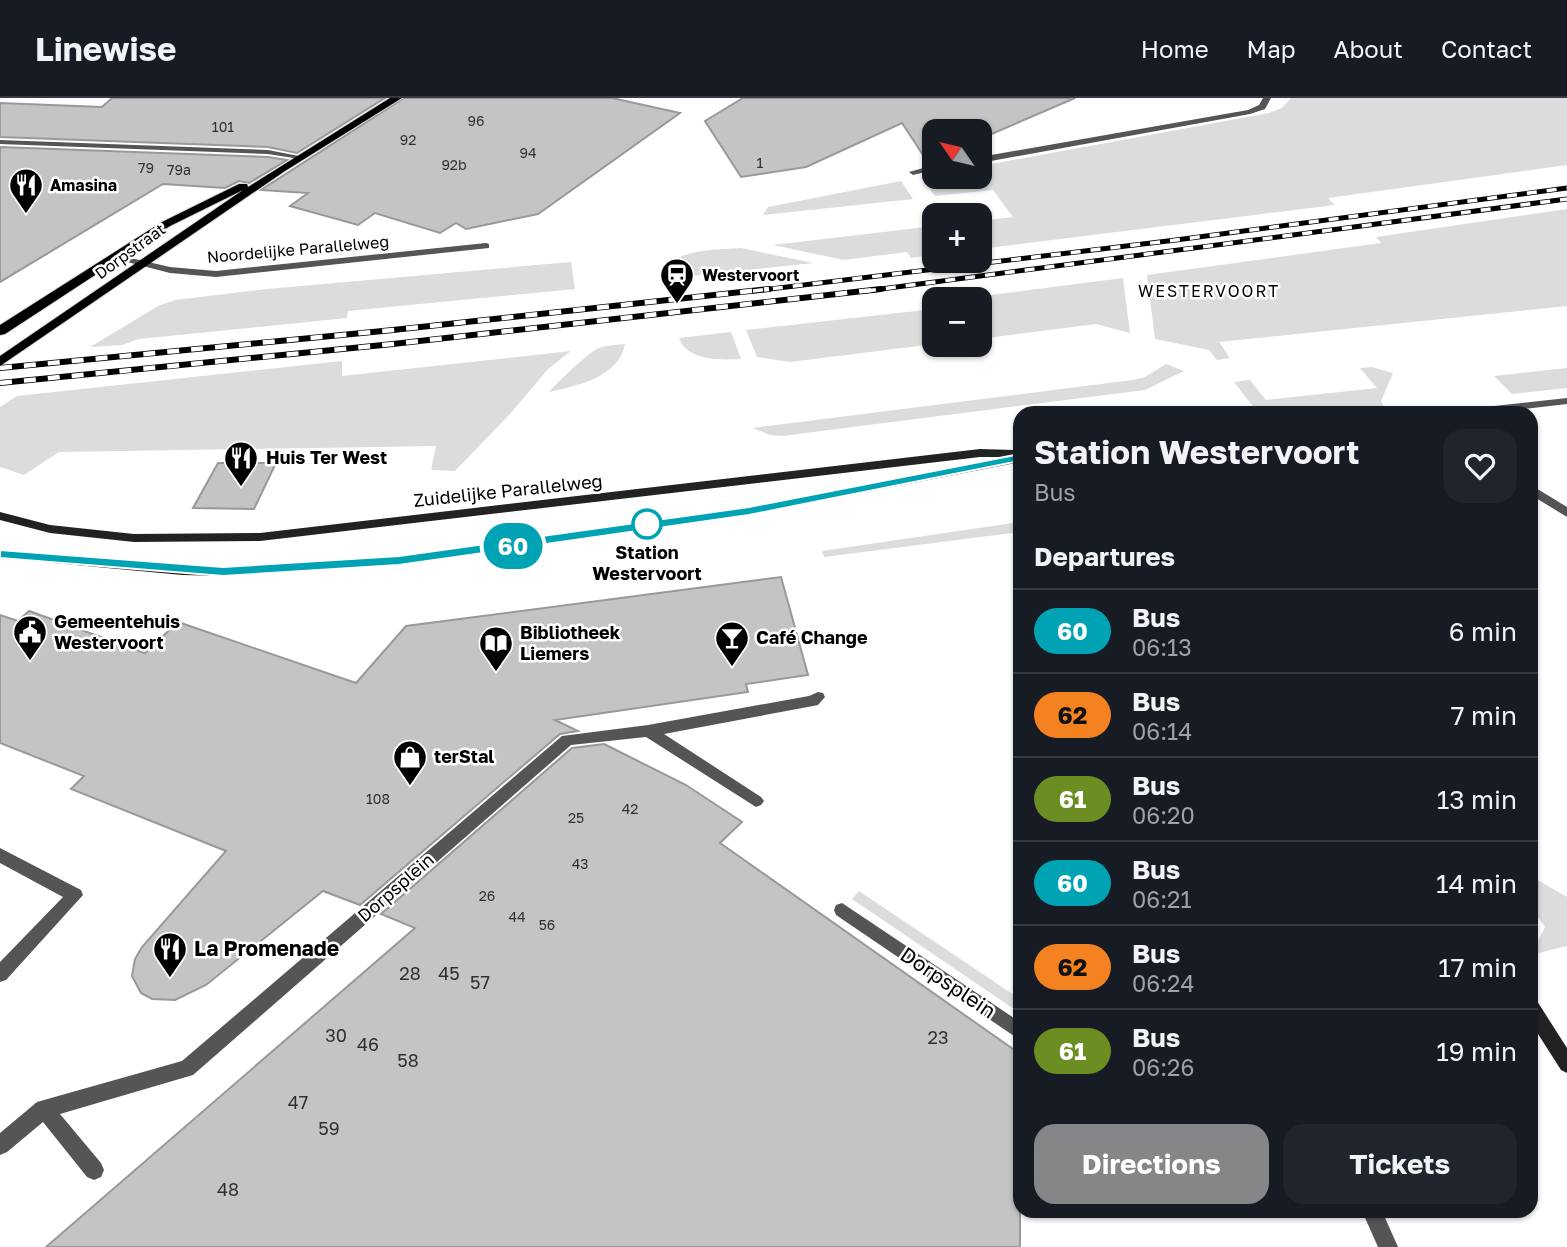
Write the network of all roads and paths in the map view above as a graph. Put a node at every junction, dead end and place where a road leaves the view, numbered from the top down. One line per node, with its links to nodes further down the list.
1 (397, 98): 4 (main road, Dorpstraat)
2 (1267, 98): 5 (street)
3 (0, 142): 4 (street)
4 (300, 158): 6 (main road, Dorpstraat)
5 (992, 158)
6 (281, 169): 10 (main road, Dorpstraat); 11 (main road, Dorpstraat)
7 (922, 170): 8 (street)
8 (913, 172)
9 (486, 246): 11 (street, Noordelijke Parallelweg)
10 (113, 257): 11 (street, Noordelijke Parallelweg); 12 (main road, Dorpstraat)
11 (144, 265): 13 (main road, Dorpstraat)
12 (0, 331)
13 (0, 362)
14 (1567, 401): 15 (street)
15 (1522, 406)
16 (1013, 455): 20 (street, Zuidelijke Parallelweg)
17 (1013, 457): 21 (street, Zuidelijke Parallelweg)
18 (1538, 494): 19 (street)
19 (1567, 513)
20 (0, 516)
21 (0, 554)
22 (818, 697): 23 (street, Dorpsplein)
23 (648, 731): 24 (street); 31 (street, Dorpsplein)
24 (756, 801)
25 (0, 855): 27 (street)
26 (842, 911): 29 (street, Dorpsplein)
27 (0, 974)
28 (1538, 1018): 30 (street)
29 (1013, 1027)
30 (1567, 1064)
31 (44, 1110): 32 (street, Dorpsplein); 33 (street)
32 (0, 1145)
33 (94, 1170)
34 (1375, 1218): 35 (street)
35 (1388, 1247)

